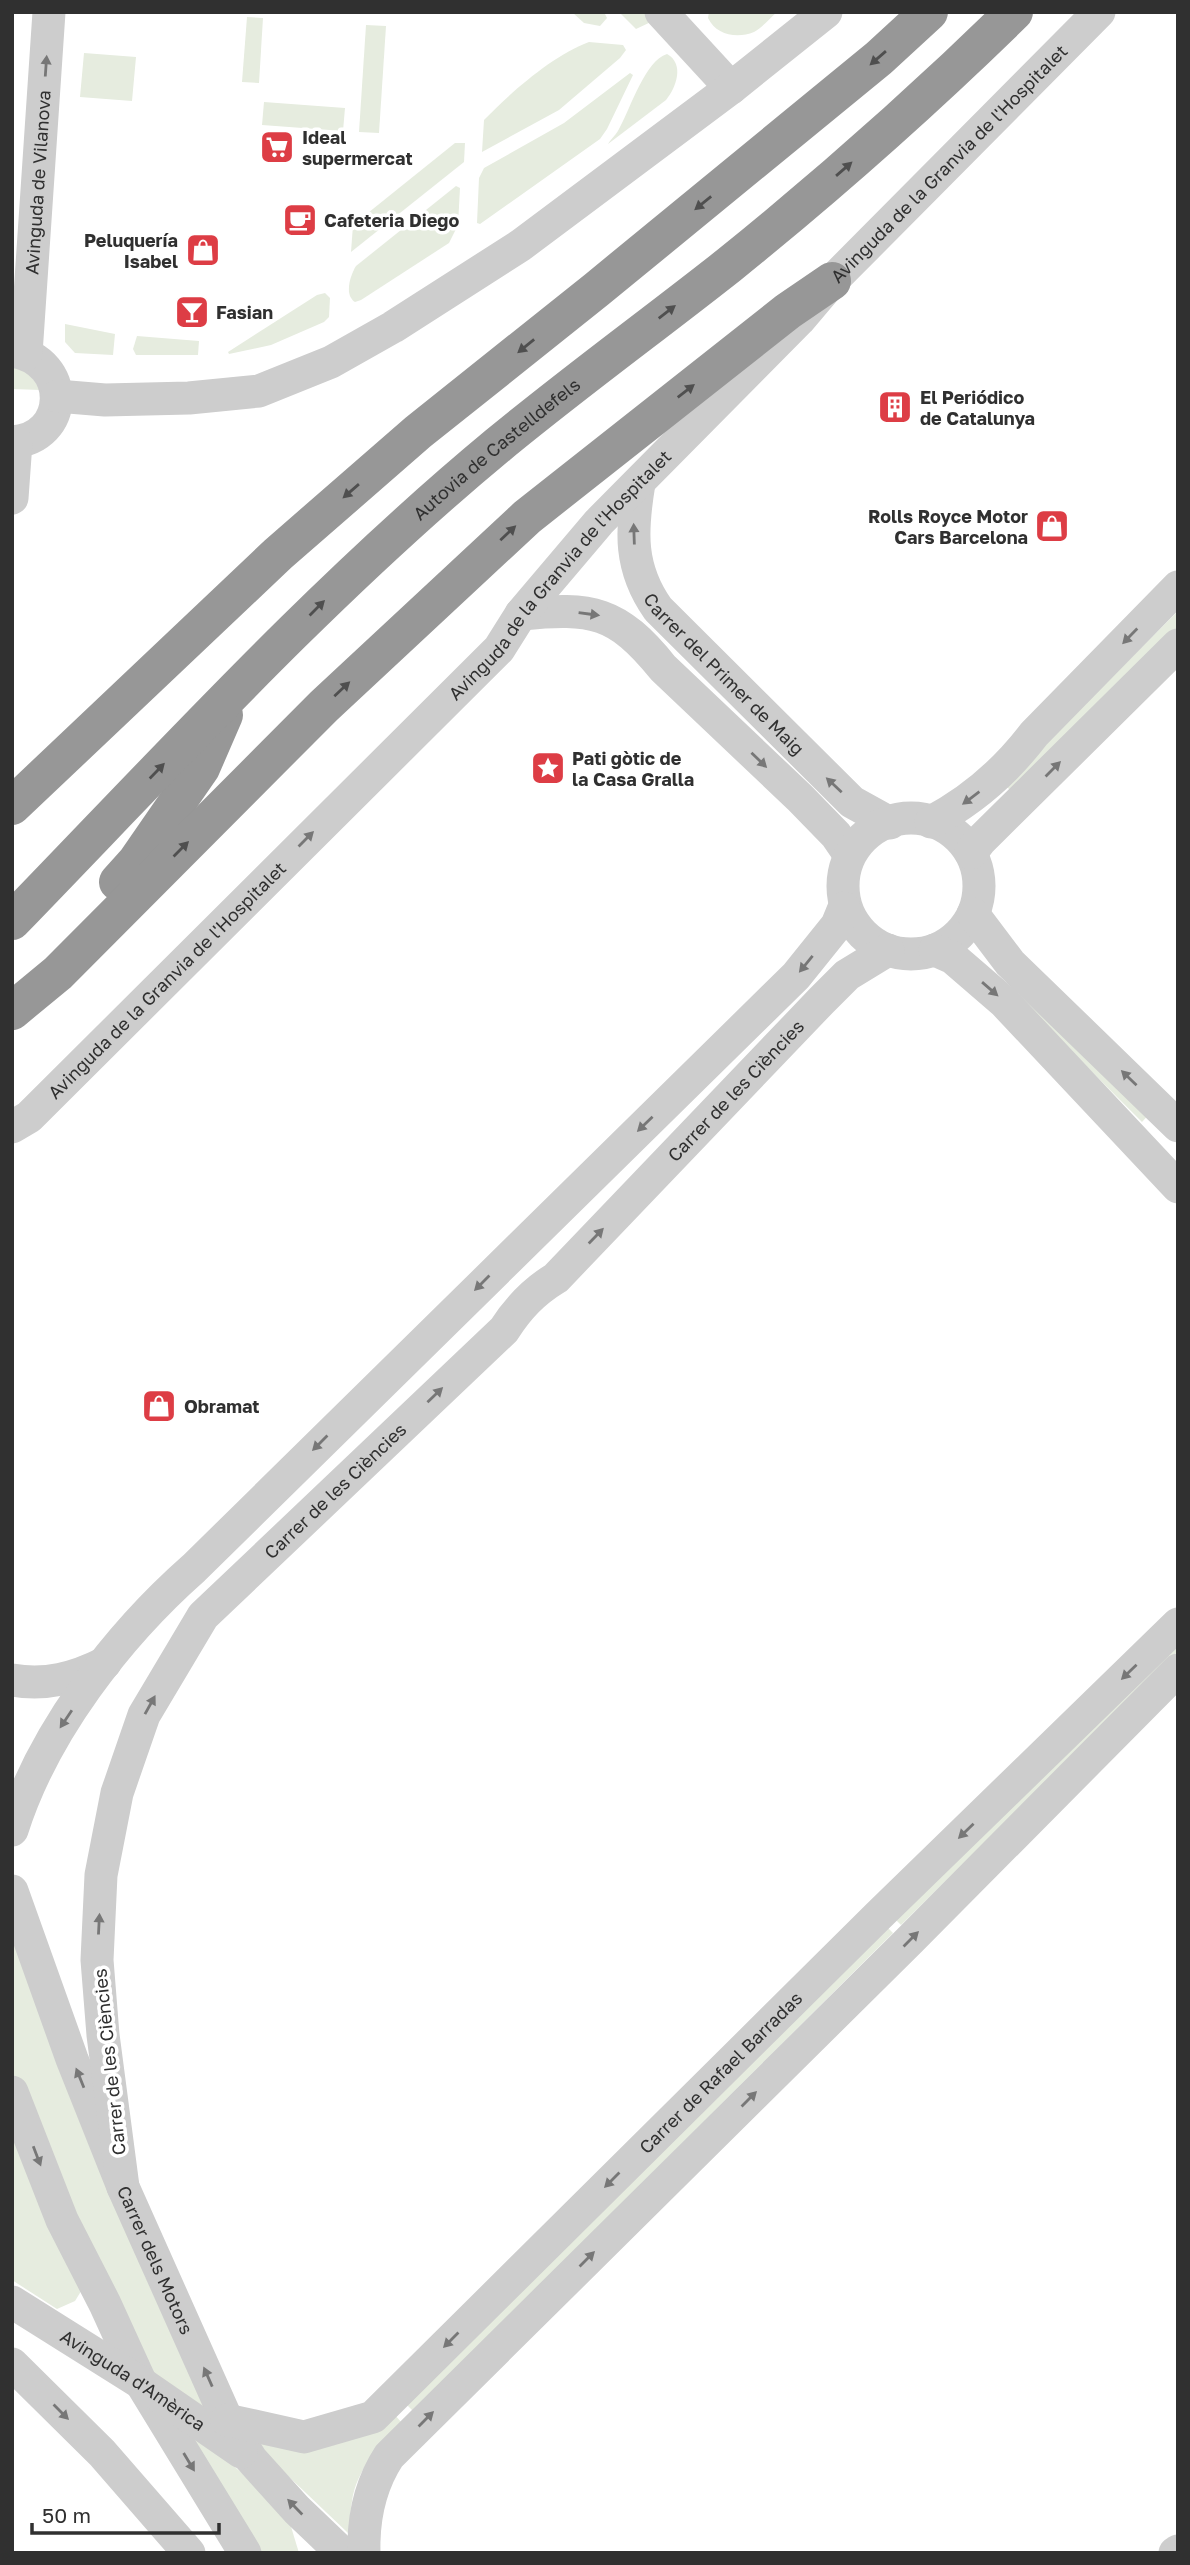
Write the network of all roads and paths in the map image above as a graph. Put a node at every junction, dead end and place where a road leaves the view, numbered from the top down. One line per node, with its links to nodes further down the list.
1 (50, 12): 9 (street, Avinguda de Vilanova, one-way to 1)
2 (661, 12): 7 (street)
3 (826, 12): 7 (street)
4 (929, 12): 18 (highway, one-way to 18)
5 (1014, 12): 17 (highway, Autovia de Castelldefels, one-way to 5)
6 (1099, 12): 8 (street, Avinguda de la Granvia de l'Hospitalet)
7 (732, 88): 10 (street)
8 (832, 281): 12 (street, Avinguda de la Granvia de l'Hospitalet); 29 (highway, one-way to 8)
9 (19, 353): 10 (street)
10 (57, 396): 11 (street)
11 (14, 442): 13 (street)
12 (639, 483): 15 (street, Avinguda de la Granvia de l'Hospitalet); 20 (street, Carrer del Primer de Maig, one-way to 12)
13 (12, 498)
14 (1178, 587): 19 (street, one-way to 19)
15 (521, 614): 22 (street, Carrer del Primer de Maig, one-way to 22); 31 (street, Avinguda de la Granvia de l'Hospitalet, one-way to 15)
16 (1178, 645): 21 (street, one-way to 16)
17 (234, 691): 25 (highway, Autovia de Castelldefels, one-way to 17); 28 (highway)
18 (16, 803)
19 (931, 822): 20 (street); 21 (street)
20 (890, 823): 22 (street)
21 (971, 853): 24 (street)
22 (849, 854): 23 (street)
23 (844, 908): 26 (street); 36 (street, Carrer de les Ciències, one-way to 36)
24 (973, 914): 27 (street); 30 (street, one-way to 24)
25 (12, 921)
26 (888, 950): 27 (street); 42 (street, Carrer de les Ciències, one-way to 26)
27 (934, 950): 32 (street, one-way to 32)
28 (12, 1003)
29 (12, 1011)
30 (1178, 1126)
31 (12, 1127)
32 (1144, 1153): 33 (street); 34 (street)
33 (1178, 1156)
34 (1178, 1187)
35 (1178, 1624): 48 (street, Carrer de Rafael Barradas, one-way to 48)
36 (105, 1663): 38 (street, Carrer de les Ciències); 39 (street, Carrer de les Ciències, one-way to 39)
37 (1178, 1670): 53 (street, one-way to 37)
38 (12, 1680)
39 (12, 1830)
40 (12, 1891): 42 (street, Carrer dels Motors, one-way to 40)
41 (12, 2092): 44 (street, one-way to 44)
42 (123, 2187): 48 (street, Carrer dels Motors, one-way to 42)
43 (12, 2302): 45 (street, Avinguda d'Amèrica)
44 (105, 2304): 45 (street); 47 (street)
45 (65, 2335): 47 (street, Avinguda d'Amèrica)
46 (12, 2364): 50 (street, one-way to 50)
47 (141, 2383): 49 (street, Avinguda d'Amèrica); 51 (street, one-way to 51)
48 (228, 2420): 49 (street, Carrer dels Motors)
49 (251, 2459): 52 (street, Carrer dels Motors, one-way to 49)
50 (189, 2553)
51 (245, 2553)
52 (342, 2553)
53 (364, 2553)

